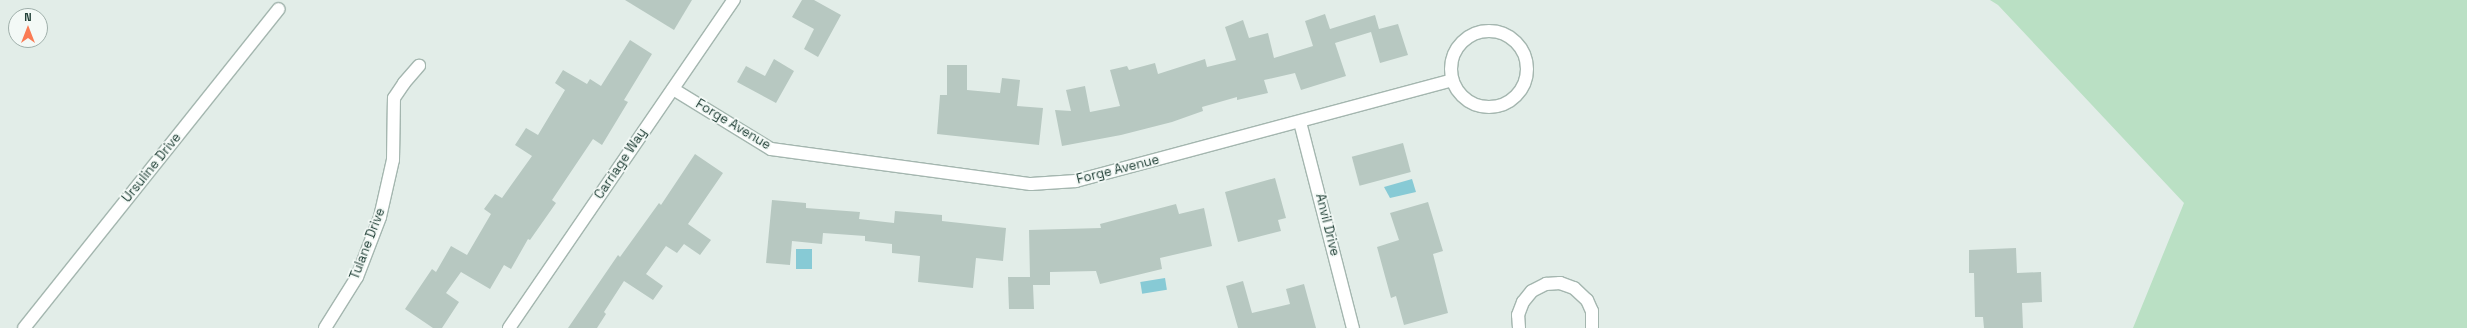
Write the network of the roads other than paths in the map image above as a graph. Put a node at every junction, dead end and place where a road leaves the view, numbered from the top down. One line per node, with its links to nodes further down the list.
1 (734, 0): 5 (street, Carriage Way)
2 (279, 9): 7 (street, Ursuline Drive)
3 (419, 66): 8 (street, Tulane Drive)
4 (1452, 80): 4 (street); 6 (street, Forge Avenue)
5 (673, 89): 6 (street, Forge Avenue); 9 (street, Carriage Way)
6 (1300, 122): 10 (street, Anvil Drive)
7 (24, 328)
8 (325, 328)
9 (509, 328)
10 (1353, 328)
11 (1518, 328): 12 (street)
12 (1592, 328)

